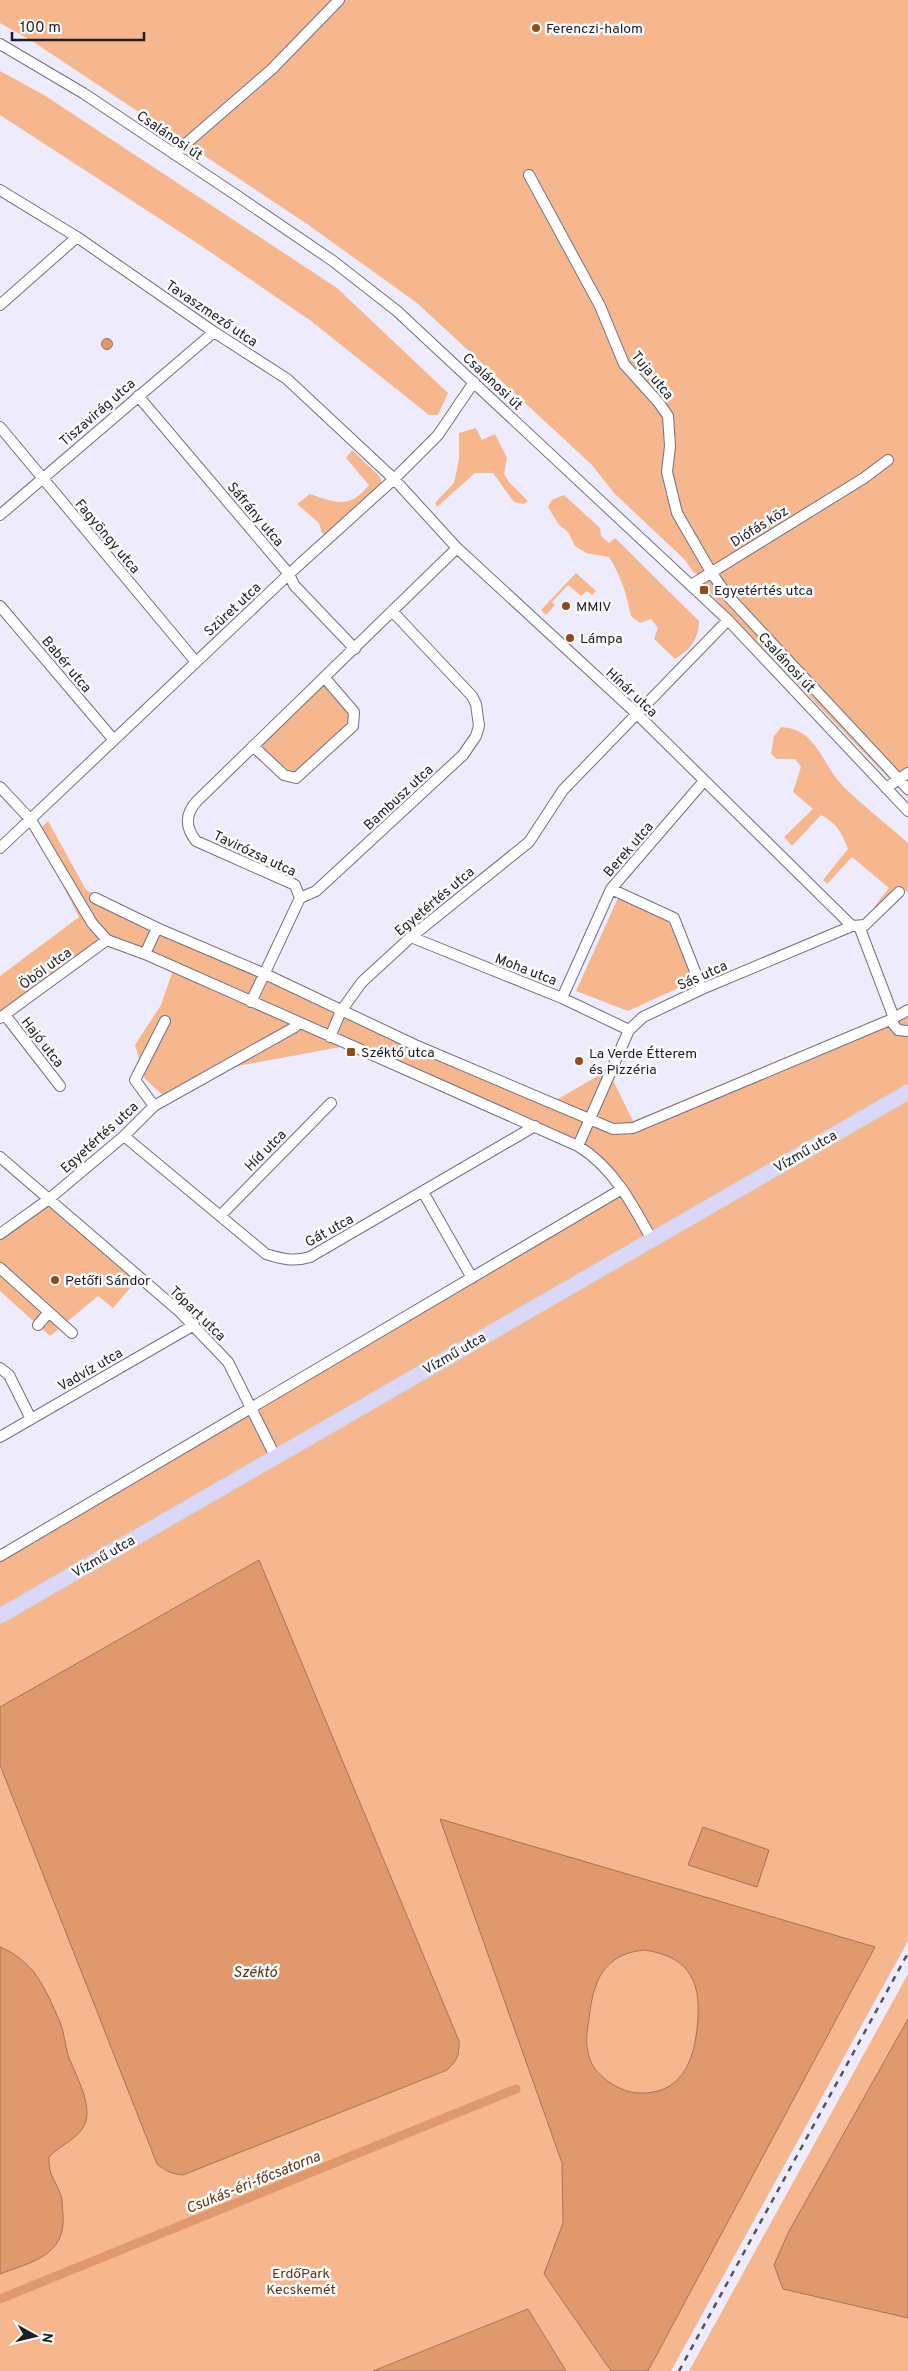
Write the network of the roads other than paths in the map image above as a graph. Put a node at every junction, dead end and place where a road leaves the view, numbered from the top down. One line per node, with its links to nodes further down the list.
1 (339, 0): 3 (street)
2 (0, 44): 3 (street, Csalánosi út)
3 (174, 154): 9 (street, Csalánosi út)
4 (529, 175): 17 (street, Tuja utca)
5 (0, 190): 6 (street, Tavaszmező utca)
6 (77, 236): 7 (street); 8 (street, Tavaszmező utca)
7 (0, 306)
8 (214, 332): 10 (street, Tiszavirág utca); 14 (street, Tavaszmező utca)
9 (474, 382): 14 (street, Szüret utca); 19 (street, Csalánosi út)
10 (138, 396): 13 (street, Tiszavirág utca); 18 (street, Sáfrány utca)
11 (0, 427): 13 (street, Fagyöngy utca)
12 (888, 460): 17 (street, Diófás köz)
13 (42, 478): 15 (street, Tiszavirág utca); 24 (street, Fagyöngy utca)
14 (394, 479): 16 (street, Hínár utca); 18 (street, Szüret utca)
15 (0, 514)
16 (457, 548): 21 (street, Tavirózsa utca); 26 (street, Hínár utca)
17 (710, 572): 19 (street, Diófás köz); 30 (street, Tuja utca)
18 (289, 574): 23 (street, Sáfrány utca); 24 (street, Szüret utca)
19 (690, 585): 22 (street, Csalánosi út)
20 (0, 606): 27 (street, Babér utca)
21 (392, 611): 23 (street, Tavirózsa utca); 41 (street, Bambusz utca)
22 (728, 620): 26 (street, Egyetértés utca); 33 (street, Csalánosi út)
23 (355, 649): 25 (street, Tavirózsa utca)
24 (196, 662): 27 (street, Szüret utca)
25 (324, 677): 28 (street, Tavirózsa utca); 28 (street)
26 (636, 714): 31 (street, Hínár utca); 44 (street, Egyetértés utca)
27 (113, 739): 36 (street, Szüret utca)
28 (253, 746): 41 (street, Tavirózsa utca)
29 (908, 773): 30 (street)
30 (899, 779): 33 (street); 34 (street, Tuja utca)
31 (704, 781): 38 (street, Berek utca); 42 (street, Hínár utca)
32 (0, 788): 36 (street)
33 (886, 788): 35 (street, Csalánosi út)
34 (908, 789)
35 (908, 811)
36 (31, 820): 37 (street, Szüret utca); 45 (street)
37 (0, 848)
38 (611, 889): 48 (street); 49 (street, Berek utca)
39 (899, 892): 42 (street, Sás utca)
40 (95, 898): 43 (street)
41 (300, 898): 47 (street)
42 (856, 926): 48 (street, Sás utca); 54 (street)
43 (157, 928): 46 (street); 47 (street)
44 (411, 937): 49 (street, Moha utca); 51 (street, Egyetértés utca)
45 (107, 940): 46 (street); 53 (street, Öböl utca)
46 (145, 954): 50 (street)
47 (265, 974): 50 (street); 51 (street)
48 (702, 989): 57 (street, Sás utca)
49 (562, 998): 57 (street, Moha utca)
50 (251, 1002): 56 (street)
51 (341, 1011): 59 (street, Egyetértés utca); 64 (street)
52 (907, 1011): 54 (street)
53 (2, 1017): 60 (street, Hajó utca)
54 (892, 1019): 58 (street); 64 (street)
55 (165, 1021): 63 (street)
56 (298, 1022): 59 (street); 63 (street, Egyetértés utca)
57 (629, 1030): 64 (street, Sás utca)
58 (908, 1031)
59 (330, 1037): 65 (street)
60 (60, 1086)
61 (908, 1092): 74 (main road, Vízmű utca)
62 (331, 1104): 72 (street, Híd utca)
63 (154, 1106): 66 (street, Egyetértés utca)
64 (590, 1120): 67 (street, Sás utca)
65 (535, 1126): 67 (street); 70 (street, Gát utca)
66 (124, 1136): 71 (street, Egyetértés utca); 72 (street, Gát utca)
67 (578, 1146): 69 (street)
68 (0, 1157): 71 (street, Tópart utca)
69 (622, 1189): 74 (street); 76 (street)
70 (423, 1192): 72 (street, Gát utca); 76 (street)
71 (48, 1199): 73 (street, Egyetértés utca); 79 (street, Tópart utca)
72 (220, 1216)
73 (0, 1234)
74 (652, 1240): 85 (main road, Vízmű utca)
75 (0, 1268): 77 (street)
76 (472, 1278): 82 (street)
77 (50, 1312): 78 (street); 80 (street)
78 (38, 1325)
79 (194, 1325): 82 (street, Tópart utca); 83 (street, Vadvíz utca)
80 (72, 1333)
81 (0, 1368): 83 (street)
82 (251, 1406): 85 (street, Tópart utca); 86 (street)
83 (31, 1419): 84 (street, Vadvíz utca)
84 (0, 1437)
85 (275, 1456): 87 (main road, Vízmű utca)
86 (0, 1556)
87 (0, 1616)

